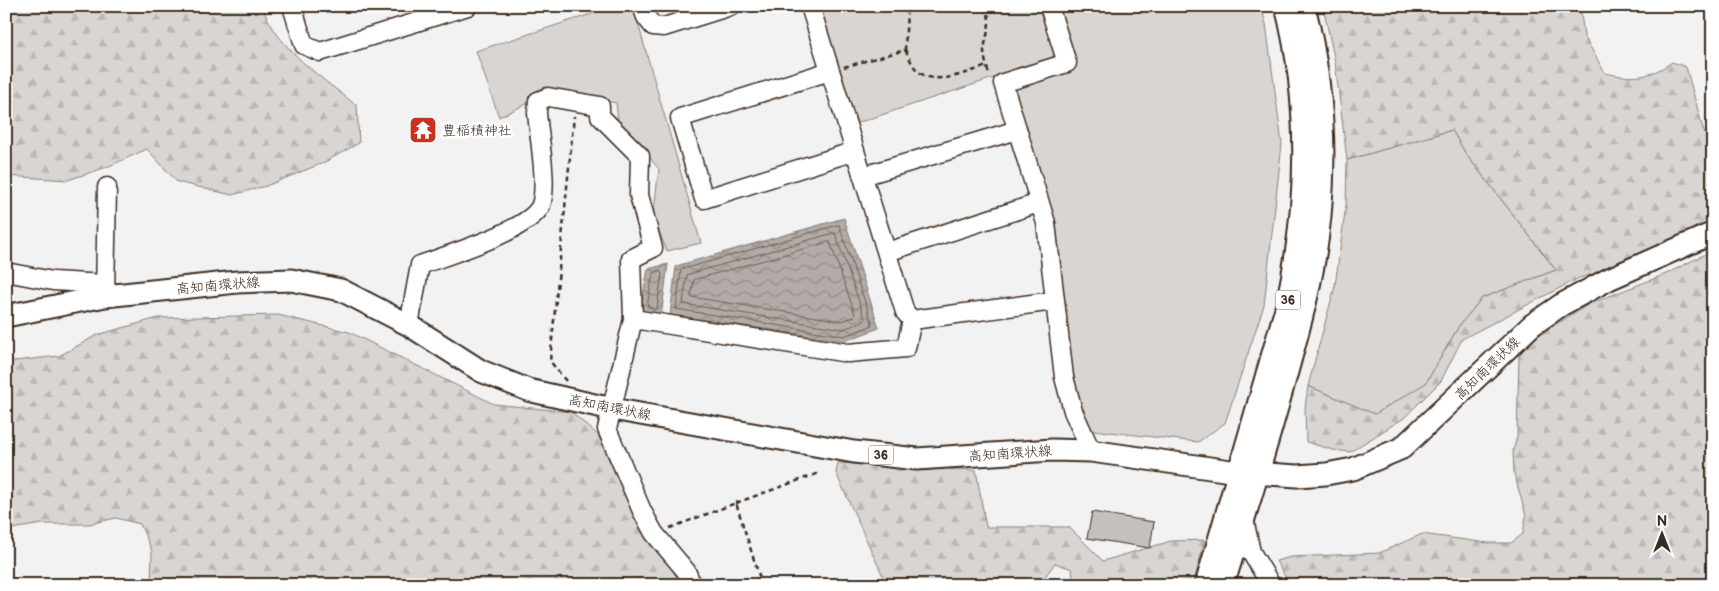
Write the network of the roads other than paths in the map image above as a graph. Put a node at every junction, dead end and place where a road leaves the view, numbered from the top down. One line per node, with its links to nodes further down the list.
1 (292, 6): 2 (street)
2 (468, 6)
3 (642, 6): 4 (street)
4 (731, 6)
5 (810, 6): 9 (street)
6 (1049, 6): 10 (street)
7 (1286, 6): 26 (main road, 36)
8 (1304, 6): 26 (main road, 36)
9 (830, 71): 11 (street); 11 (street)
10 (1017, 130): 12 (street); 14 (street)
11 (856, 151): 12 (street)
12 (863, 176): 16 (street)
13 (107, 187): 18 (street)
14 (1039, 203): 16 (street); 19 (street)
15 (1713, 233): 26 (main road, 高知南環状線 / 36)
16 (887, 252): 22 (street)
17 (6, 272): 18 (street)
18 (105, 290): 20 (main road, 高知南環状線 / 36); 23 (main road, 高知南環状線 / 36)
19 (1054, 301): 22 (street); 25 (street)
20 (6, 316)
21 (633, 319): 22 (street); 23 (street); 24 (street)
22 (912, 320)
23 (409, 325): 24 (main road, 高知南環状線 / 36)
24 (612, 409): 25 (main road, 高知南環状線 / 36); 28 (street)
25 (1091, 451): 26 (main road, 高知南環状線 / 36)
26 (1248, 473): 27 (main road, 36); 29 (main road, 36)
27 (1244, 519): 30 (main road, 36); 31 (street)
28 (692, 585)
29 (1206, 585)
30 (1222, 585)
31 (1271, 585)

